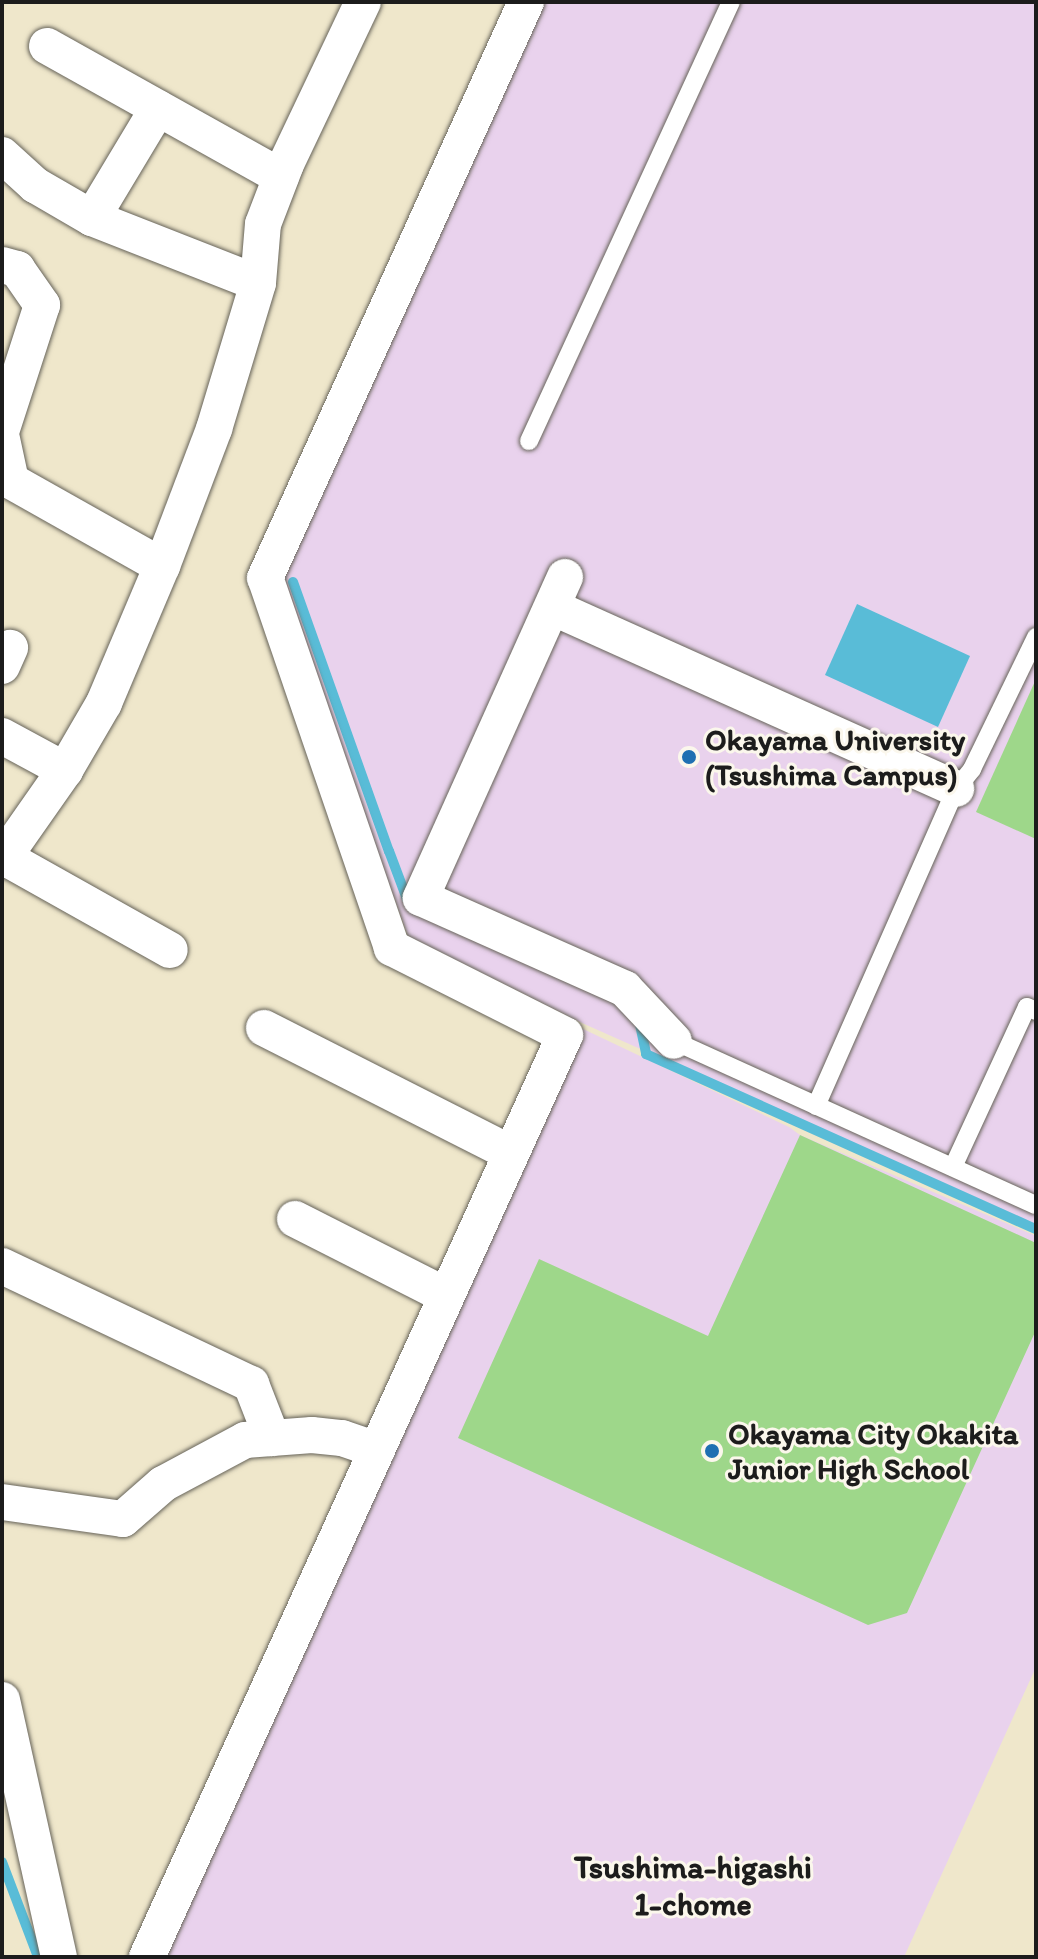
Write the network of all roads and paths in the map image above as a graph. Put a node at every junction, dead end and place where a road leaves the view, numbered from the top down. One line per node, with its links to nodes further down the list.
1 (363, 2): 7 (street)
2 (526, 2): 24 (street)
3 (731, 2): 11 (lane)
4 (47, 46): 5 (street)
5 (158, 108): 7 (street); 8 (street)
6 (2, 155): 8 (street)
7 (281, 177): 10 (street)
8 (92, 218): 10 (street)
9 (2, 265): 12 (street)
10 (258, 283): 13 (street)
11 (529, 441)
12 (4, 447): 13 (street)
13 (151, 560): 16 (street)
14 (1036, 637): 17 (lane)
15 (2, 736): 16 (street)
16 (55, 764): 18 (street)
17 (956, 789): 22 (street); 23 (lane)
18 (8, 841): 19 (street)
19 (170, 950)
20 (1036, 1011): 25 (lane)
21 (264, 1028): 24 (street)
22 (674, 1041): 23 (lane)
23 (816, 1106): 25 (lane)
24 (510, 1153): 29 (street)
25 (953, 1167): 26 (lane)
26 (1036, 1205)
27 (295, 1219): 29 (street)
28 (2, 1266): 30 (street)
29 (445, 1295): 31 (street)
30 (272, 1438): 31 (street); 32 (street)
31 (377, 1450): 35 (street)
32 (2, 1502)
33 (2, 1700): 34 (street)
34 (59, 1957)
35 (147, 1957)

